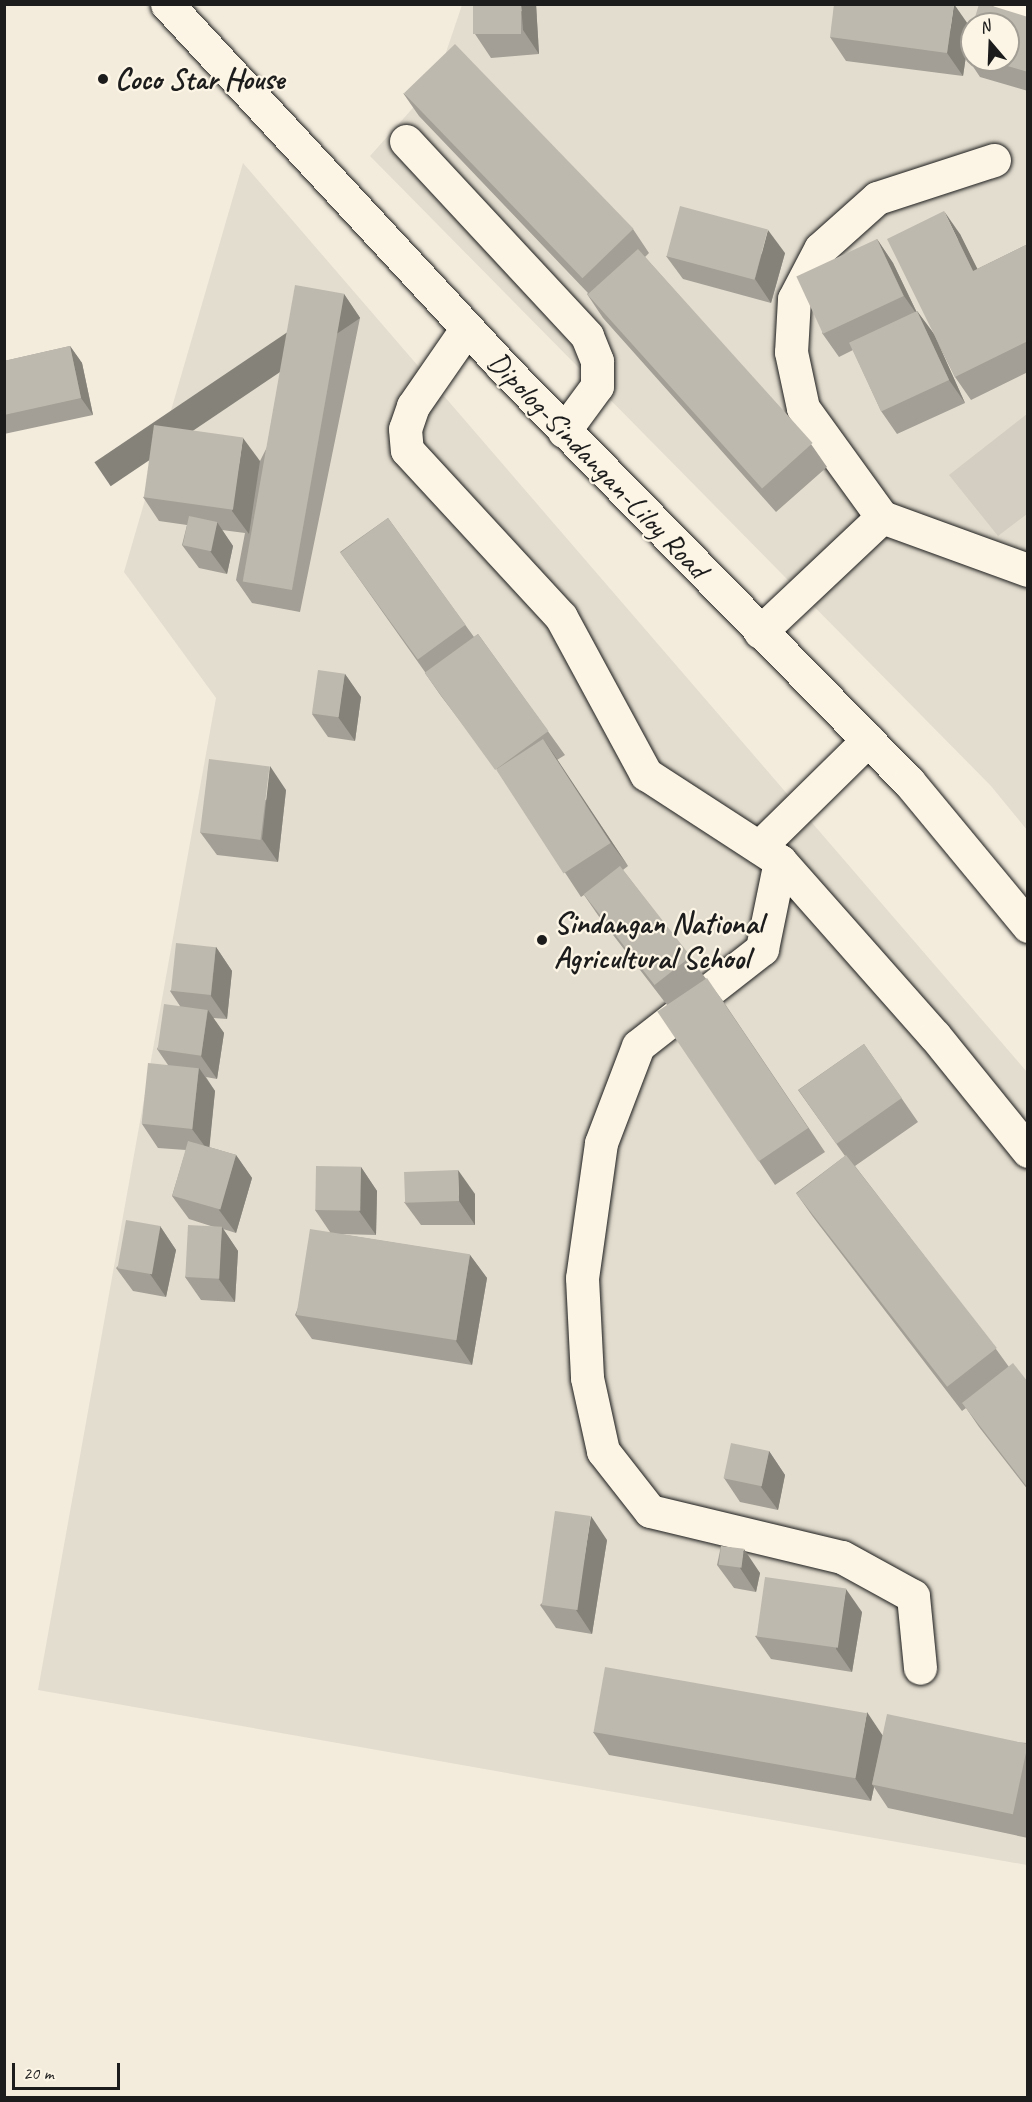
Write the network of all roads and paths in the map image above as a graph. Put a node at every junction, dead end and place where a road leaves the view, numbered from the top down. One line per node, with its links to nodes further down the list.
1 (167, 4): 6 (main road, Dipolog-Sindangan-Liloy Road)
2 (1009, 4): 3 (main road)
3 (1028, 9)
4 (406, 141): 7 (main road)
5 (994, 160): 8 (main road)
6 (466, 328): 7 (main road, Dipolog-Sindangan-Liloy Road); 12 (main road)
7 (564, 431): 10 (main road, Dipolog-Sindangan-Liloy Road)
8 (882, 517): 9 (main road); 10 (main road)
9 (1027, 570)
10 (760, 632): 11 (main road, Dipolog-Sindangan-Liloy Road)
11 (868, 740): 12 (main road); 13 (main road, Dipolog-Sindangan-Liloy Road)
12 (769, 854): 14 (main road); 15 (main road)
13 (1028, 926)
14 (1028, 1151)
15 (920, 1668)

